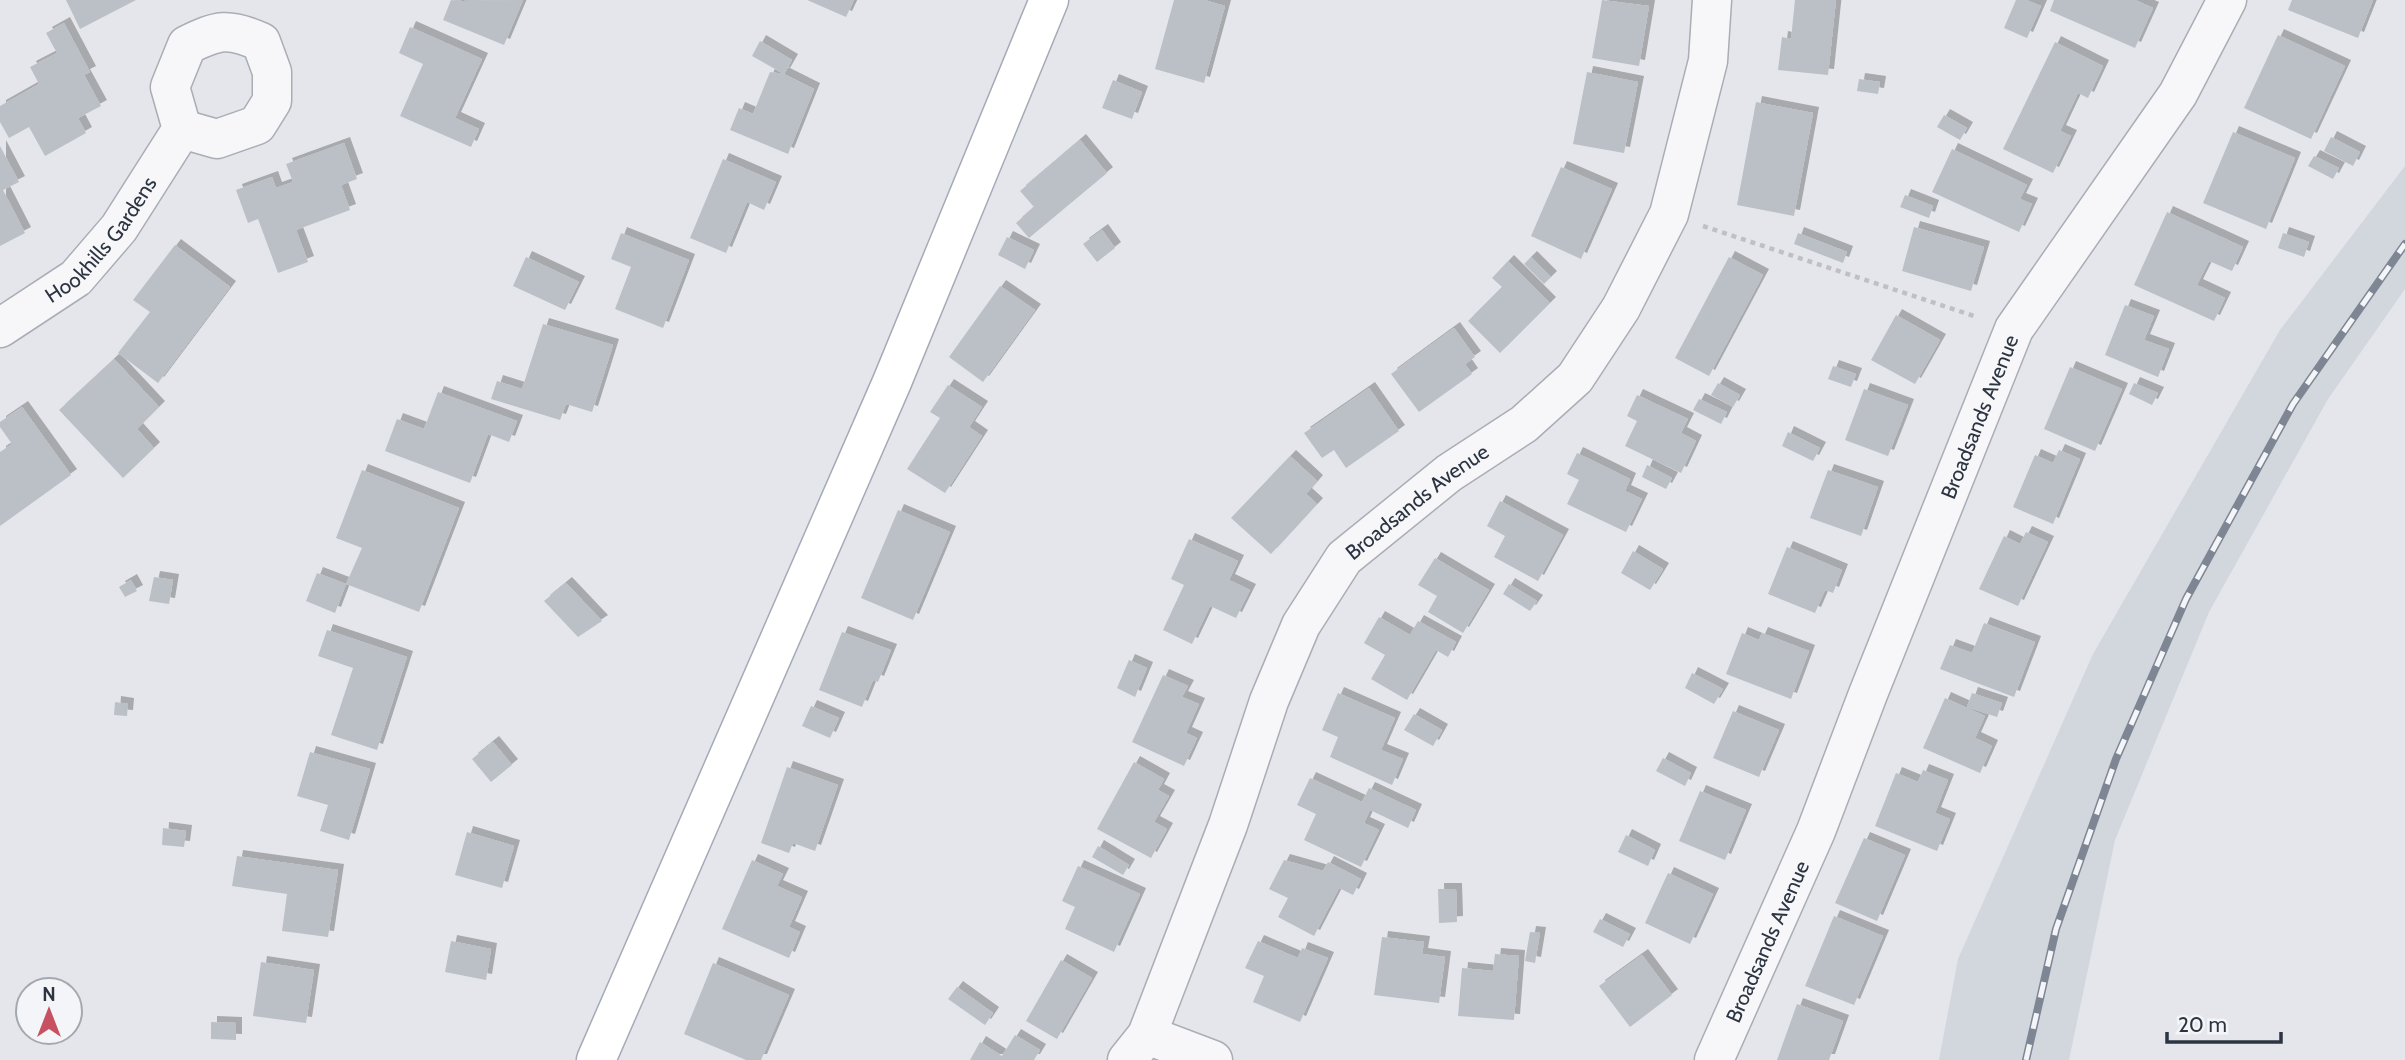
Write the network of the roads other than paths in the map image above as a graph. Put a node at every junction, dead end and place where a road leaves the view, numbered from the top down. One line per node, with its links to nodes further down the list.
1 (1049, 0): 7 (main road)
2 (1712, 0): 6 (street, Broadsands Avenue)
3 (2227, 0): 9 (street, Broadsands Avenue)
4 (182, 129): 5 (street, Hookhills Gardens)
5 (0, 328)
6 (1137, 1047): 8 (street, Broadsands Avenue)
7 (596, 1060)
8 (1213, 1060)
9 (1714, 1060)

